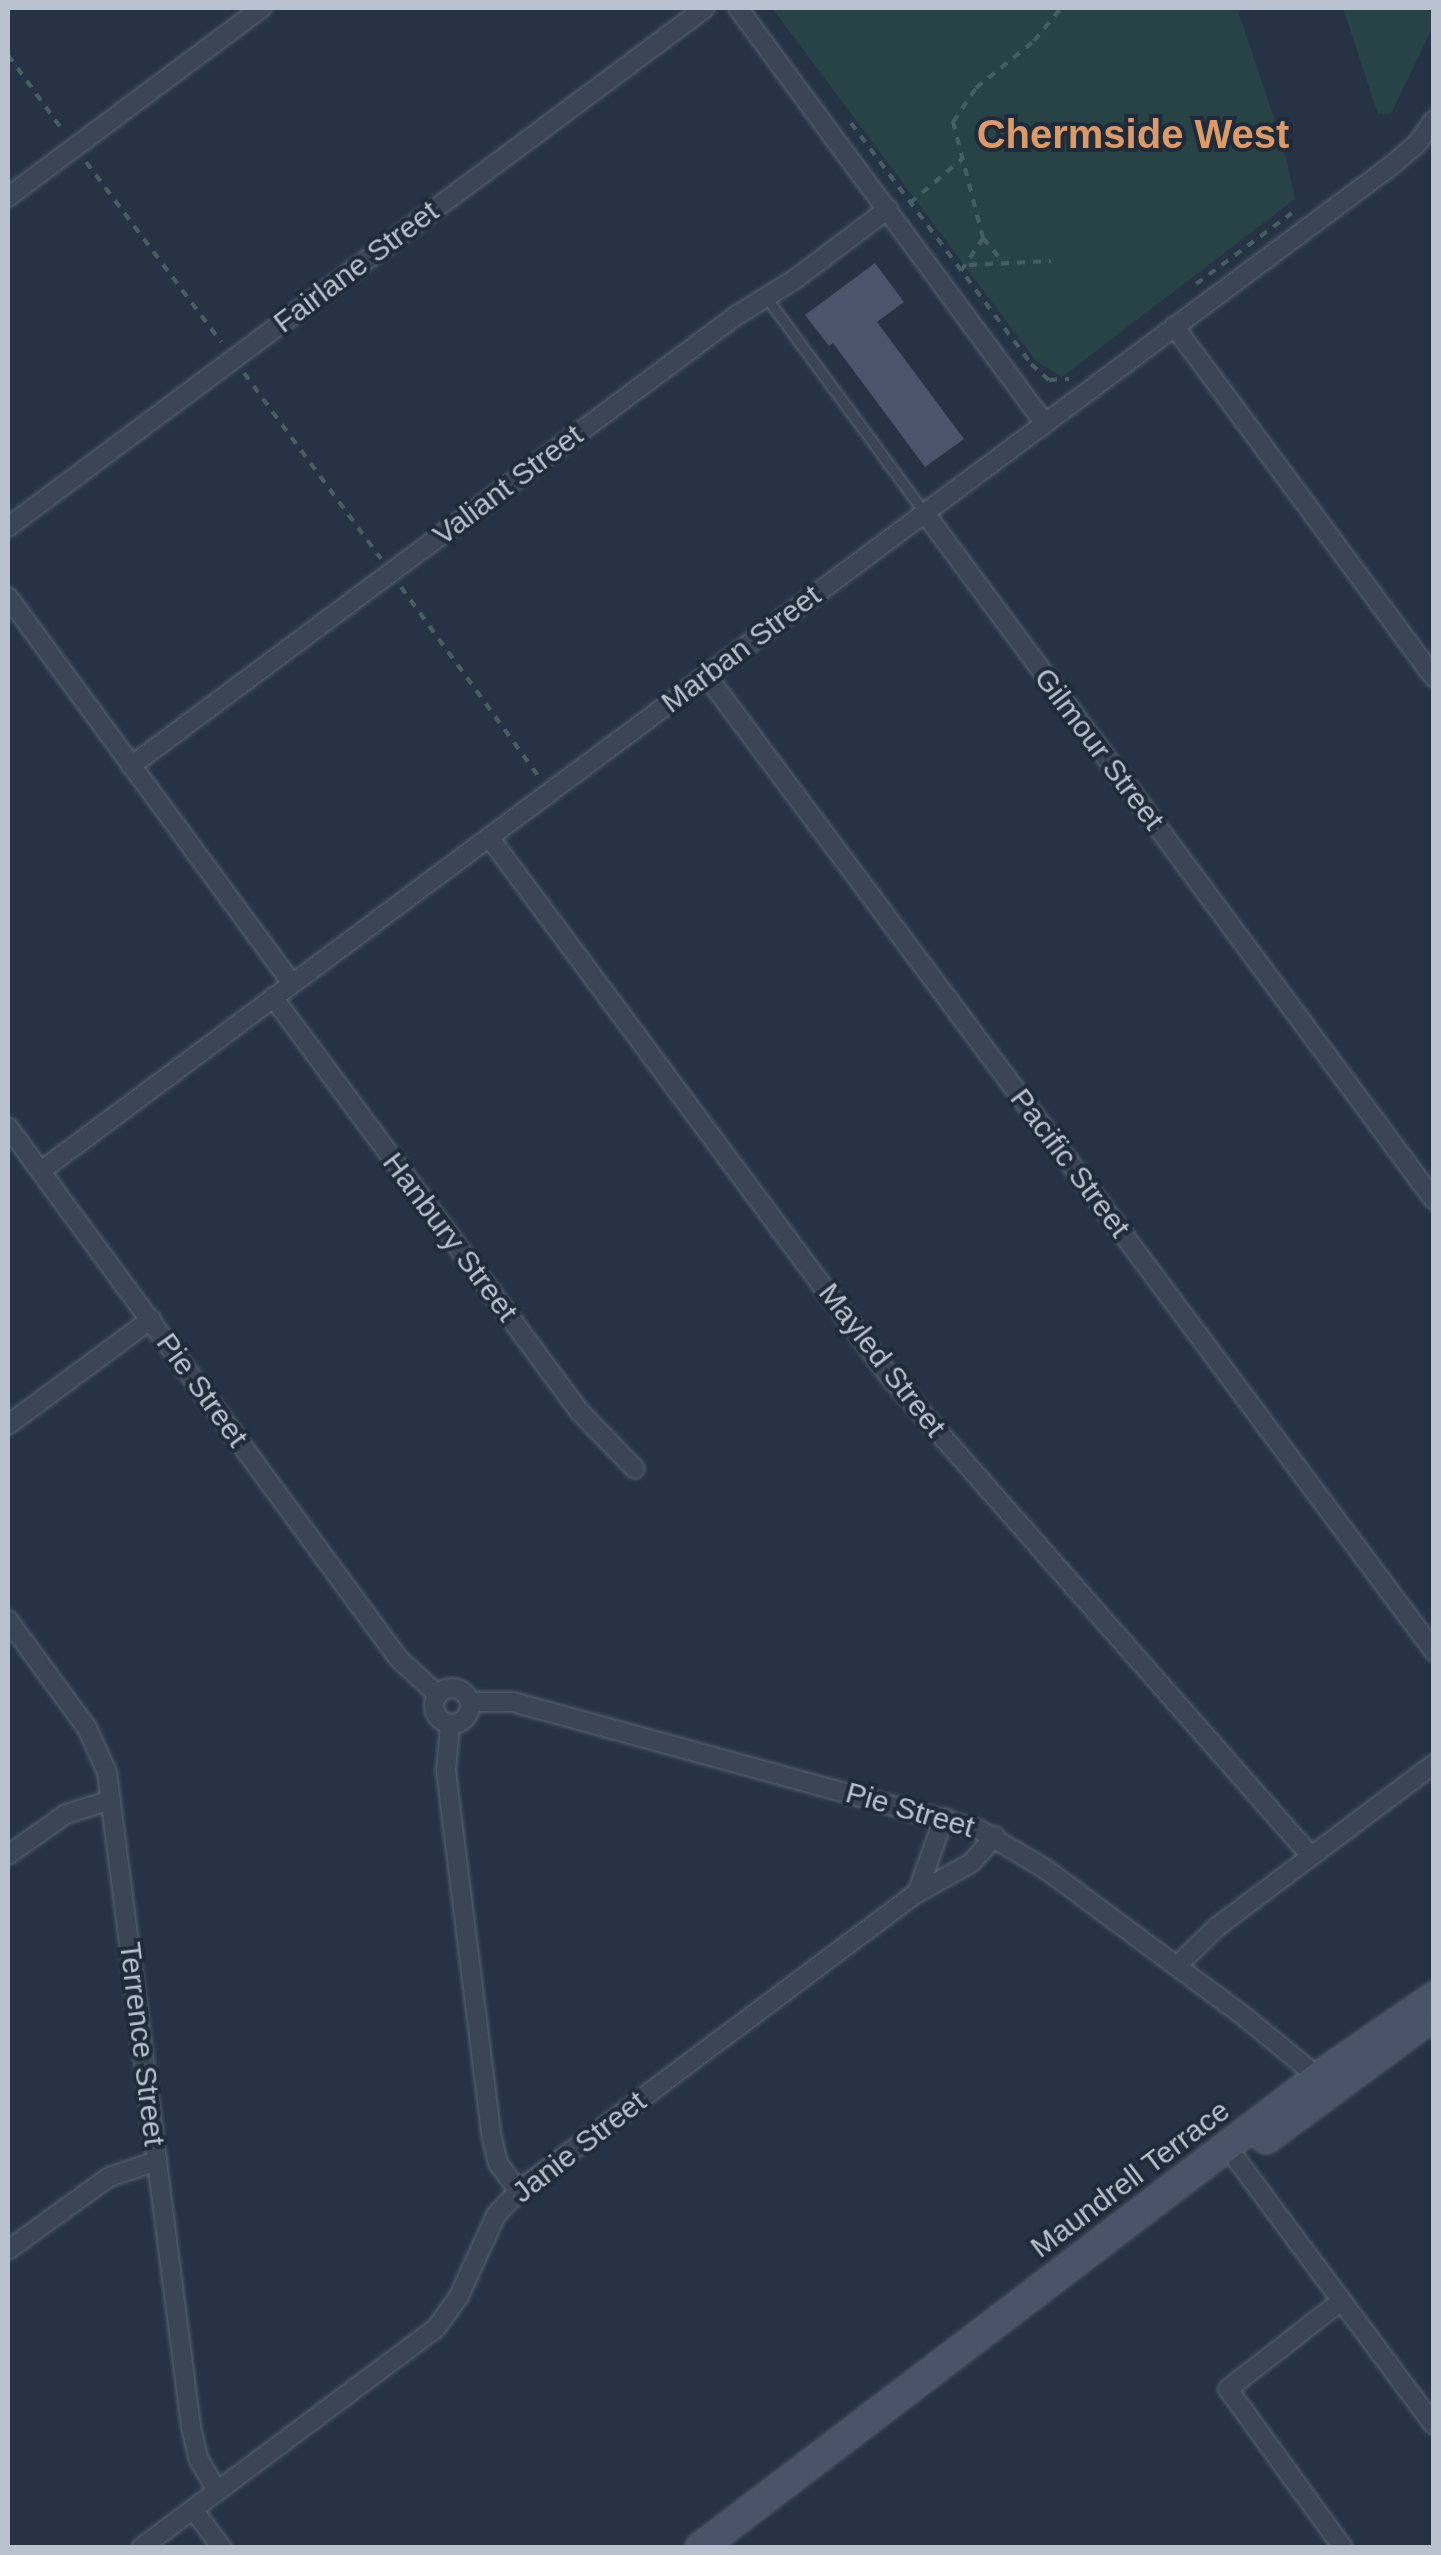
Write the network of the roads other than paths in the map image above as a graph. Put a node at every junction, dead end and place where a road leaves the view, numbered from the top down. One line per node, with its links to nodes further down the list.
1 (262, 8): 5 (street)
2 (705, 8): 11 (street, Fairlane Street)
3 (738, 8): 6 (street)
4 (1430, 133): 8 (street, Marban Street)
5 (8, 197)
6 (888, 209): 7 (street, Valiant Street); 9 (street)
7 (766, 297): 10 (lane, Gilmour Street); 15 (street, Valiant Street)
8 (1174, 326): 9 (street, Marban Street); 14 (street)
9 (1045, 424): 10 (street, Marban Street)
10 (924, 512): 13 (street, Marban Street); 21 (street, Gilmour Street)
11 (8, 527)
12 (8, 598): 15 (street)
13 (706, 675): 16 (street, Marban Street); 26 (street, Pacific Street)
14 (1434, 676)
15 (132, 766): 17 (street)
16 (489, 837): 17 (street, Marban Street); 35 (street, Mayled Street)
17 (292, 983): 18 (street, Marban Street)
18 (273, 998): 20 (street, Marban Street); 24 (street, Hanbury Street)
19 (8, 1127): 20 (street, Pie Street)
20 (40, 1171): 22 (street, Pie Street)
21 (1434, 1200)
22 (151, 1320): 23 (street); 27 (street, Pie Street)
23 (8, 1424)
24 (635, 1468)
25 (8, 1620): 31 (street, Terrence Street)
26 (1434, 1650)
27 (438, 1695): 28 (street); 29 (street)
28 (470, 1702): 29 (street); 32 (street, Pie Street)
29 (450, 1725): 43 (street)
30 (1434, 1764): 35 (street)
31 (111, 1800): 34 (street); 42 (street, Terrence Street)
32 (944, 1818): 33 (street, Pie Street); 36 (street)
33 (995, 1836): 36 (street, Janie Street); 37 (street, Pie Street)
34 (8, 1855)
35 (1310, 1856): 37 (street)
36 (918, 1893): 43 (street, Janie Street)
37 (1177, 1966): 40 (street, Pie Street)
38 (1434, 1997): 40 (main road, Maundrell Terrace)
39 (1434, 2014): 40 (main road, Maundrell Terrace)
40 (1326, 2084): 41 (main road, Maundrell Terrace); 46 (main road, Maundrell Terrace)
41 (1237, 2160): 45 (street); 46 (main road, Maundrell Terrace)
42 (156, 2161): 44 (street); 48 (street, Terrence Street)
43 (518, 2191): 48 (street, Janie Street)
44 (8, 2250)
45 (1341, 2301): 47 (street); 53 (street)
46 (871, 2421): 52 (main road, Maundrell Terrace)
47 (1434, 2425)
48 (217, 2491): 49 (street, Janie Street)
49 (193, 2509): 50 (street, Janie Street); 51 (street)
50 (141, 2548)
51 (222, 2548)
52 (700, 2548)
53 (1342, 2548)

